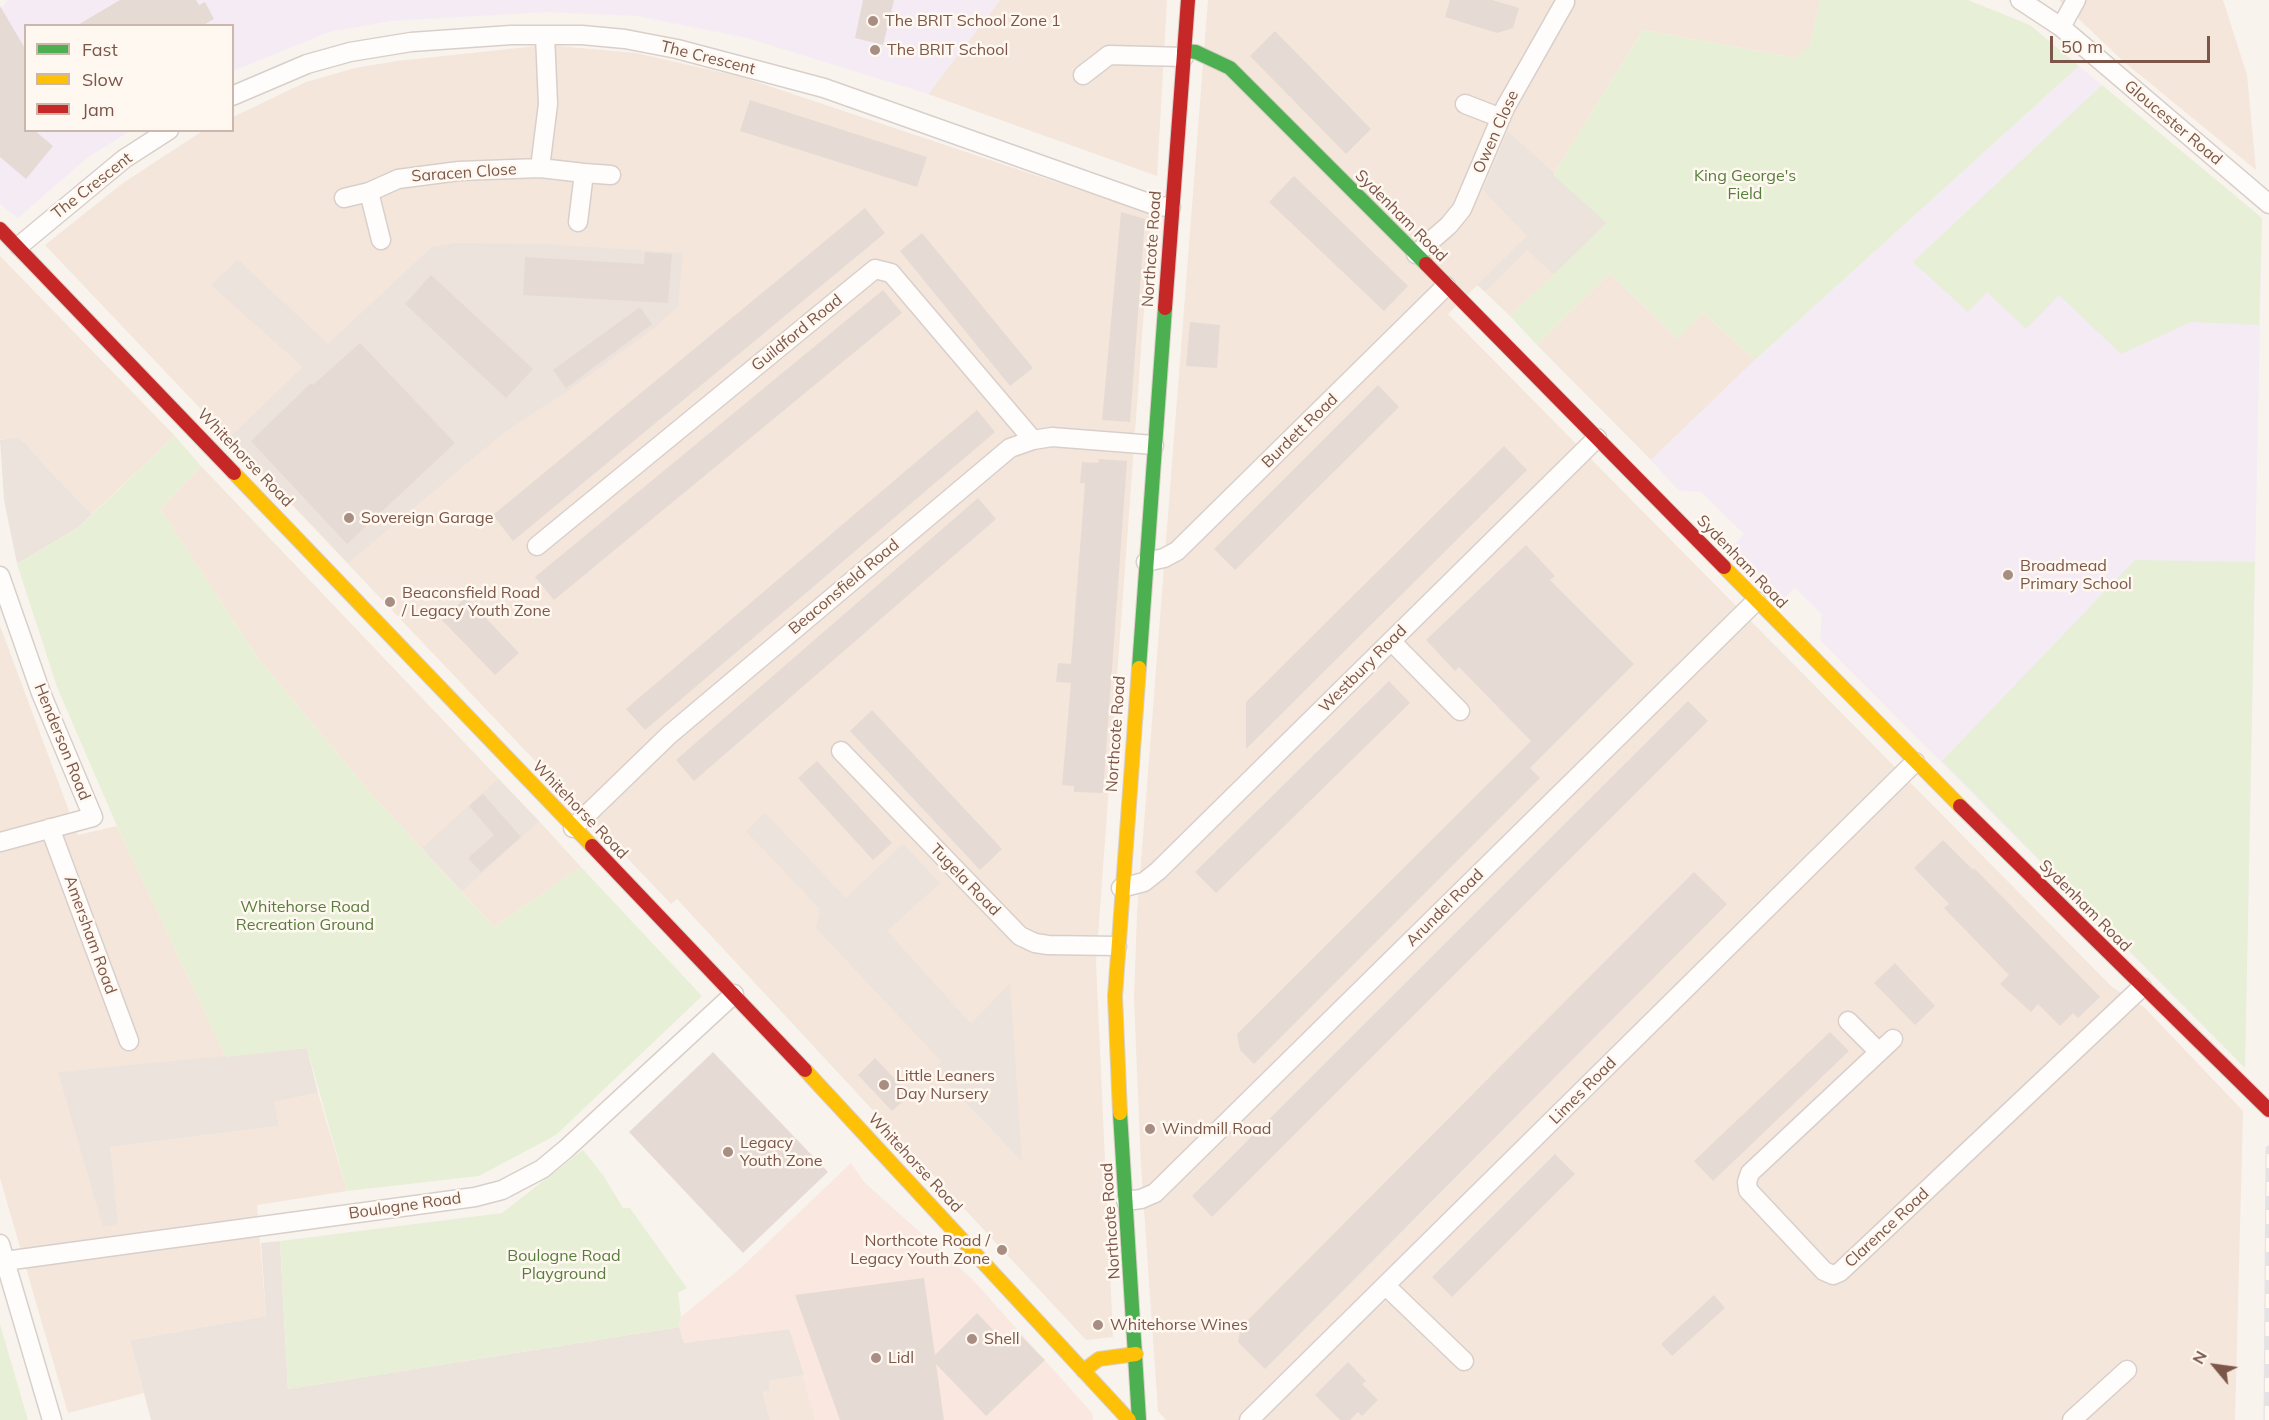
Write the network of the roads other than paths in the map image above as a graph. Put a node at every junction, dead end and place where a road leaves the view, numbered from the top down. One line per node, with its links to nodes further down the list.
1 (1188, 0): 7 (main road, Northcote Road)
2 (2020, 0): 5 (street, Gloucester Road)
3 (2076, 0): 5 (street)
4 (1565, 2): 11 (street, Owen Close)
5 (2061, 27): 18 (street, Gloucester Road)
6 (545, 35): 9 (street, The Crescent); 13 (street, Saracen Close); 19 (street, The Crescent)
7 (1184, 54): 8 (street); 19 (main road, Northcote Road); 23 (main road, Sydenham Road)
8 (1083, 75)
9 (234, 95)
10 (1465, 104): 11 (street)
11 (1501, 118): 23 (street, Owen Close)
12 (166, 132): 21 (street, The Crescent)
13 (540, 168): 14 (street, Saracen Close); 16 (street, Saracen Close)
14 (584, 173): 15 (street, Saracen Close); 20 (street)
15 (611, 175)
16 (369, 192): 17 (street, Saracen Close); 22 (street)
17 (344, 198)
18 (2269, 204)
19 (1171, 207): 27 (main road, Northcote Road)
20 (578, 222)
21 (7, 239): 37 (main road, Whitehorse Road)
22 (381, 240)
23 (1416, 254): 24 (main road, Sydenham Road)
24 (1446, 286): 25 (main road, Sydenham Road); 29 (street, Burdett Road)
25 (1597, 438): 31 (main road, Sydenham Road); 32 (street, Westbury Road)
26 (1033, 440): 27 (street, Beaconsfield Road); 28 (street, Guildford Road); 37 (street, Beaconsfield Road)
27 (1154, 445): 29 (main road, Northcote Road)
28 (537, 546)
29 (1146, 562): 39 (main road, Northcote Road)
30 (0, 576): 36 (street, Henderson Road)
31 (1755, 601): 35 (main road, Sydenham Road); 48 (street, Arundel Road)
32 (1390, 641): 33 (street); 39 (street, Westbury Road)
33 (1460, 711)
34 (841, 751): 40 (street, Tugela Road)
35 (1916, 762): 41 (main road, Sydenham Road); 50 (street, Limes Road)
36 (50, 828): 38 (street, Henderson Road); 45 (street, Amersham Road)
37 (573, 828): 42 (main road, Whitehorse Road)
38 (0, 842)
39 (1121, 888): 40 (main road, Northcote Road)
40 (1117, 946): 48 (main road, Northcote Road)
41 (2142, 987): 46 (street, Clarence Road); 47 (main road, Sydenham Road)
42 (734, 994): 49 (street, Boulogne Road); 54 (main road, Whitehorse Road)
43 (1848, 1021): 46 (street)
44 (1893, 1039): 46 (street, Clarence Road)
45 (129, 1041)
46 (1879, 1052)
47 (2269, 1110)
48 (1126, 1201): 51 (main road, Northcote Road)
49 (2, 1252): 55 (street)
50 (1386, 1286): 52 (street); 58 (street, Limes Road)
51 (1136, 1354): 54 (main road); 57 (main road, Northcote Road)
52 (1464, 1361)
53 (2127, 1370): 59 (street)
54 (1083, 1371): 56 (main road, Whitehorse Road)
55 (52, 1420)
56 (1129, 1420)
57 (1139, 1420)
58 (1249, 1420)
59 (2072, 1420)

